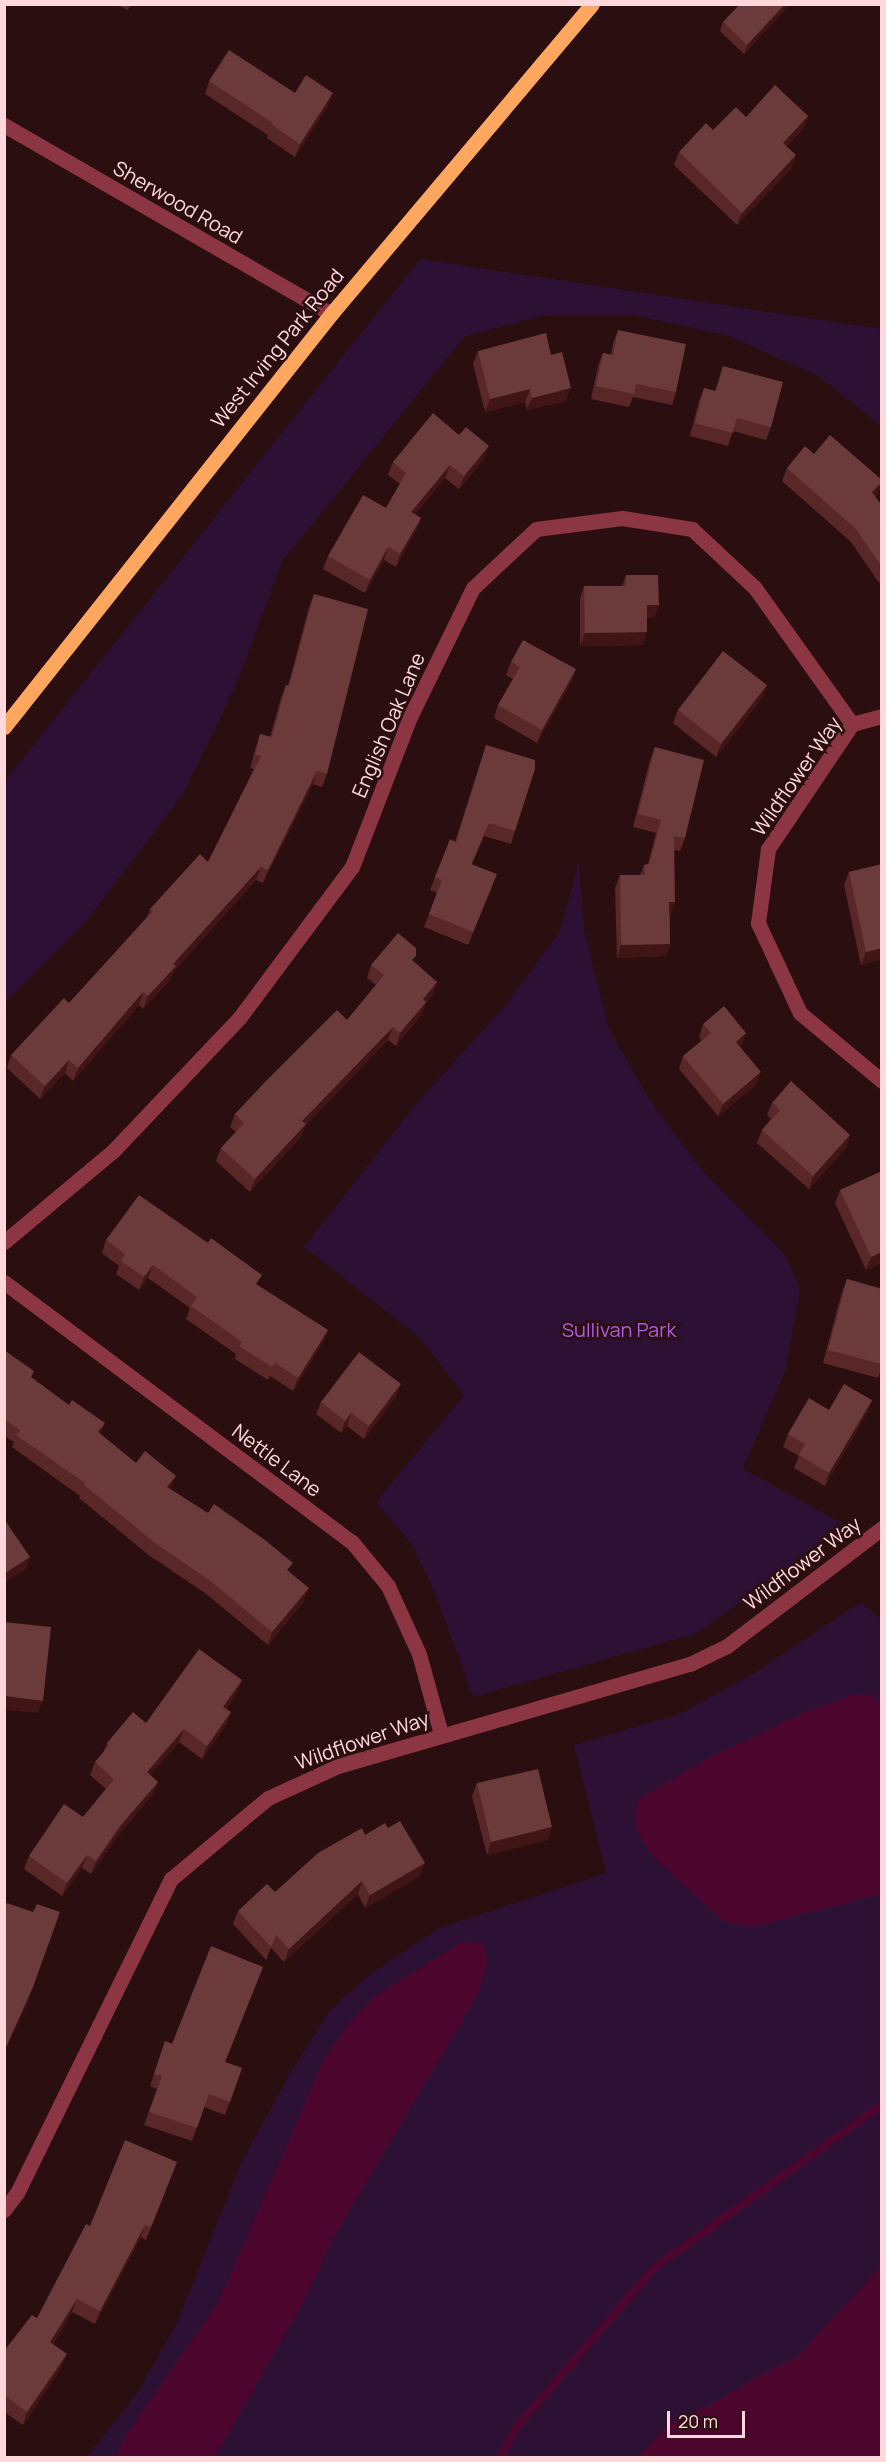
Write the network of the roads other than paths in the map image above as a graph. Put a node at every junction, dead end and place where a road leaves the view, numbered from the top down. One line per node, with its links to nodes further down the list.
1 (592, 4): 3 (main road, West Irving Park Road)
2 (4, 125): 3 (street, Sherwood Road)
3 (331, 314): 6 (main road, West Irving Park Road)
4 (882, 716): 5 (street, Wildflower Way)
5 (852, 724): 7 (street, Wildflower Way); 8 (street, English Oak Lane)
6 (4, 727)
7 (882, 1081)
8 (4, 1242)
9 (4, 1282): 11 (street, Nettle Lane)
10 (882, 1528): 11 (street, Wildflower Way)
11 (441, 1734): 12 (street, Wildflower Way)
12 (11, 2190): 13 (street, Wildflower Way)
13 (4, 2210)

